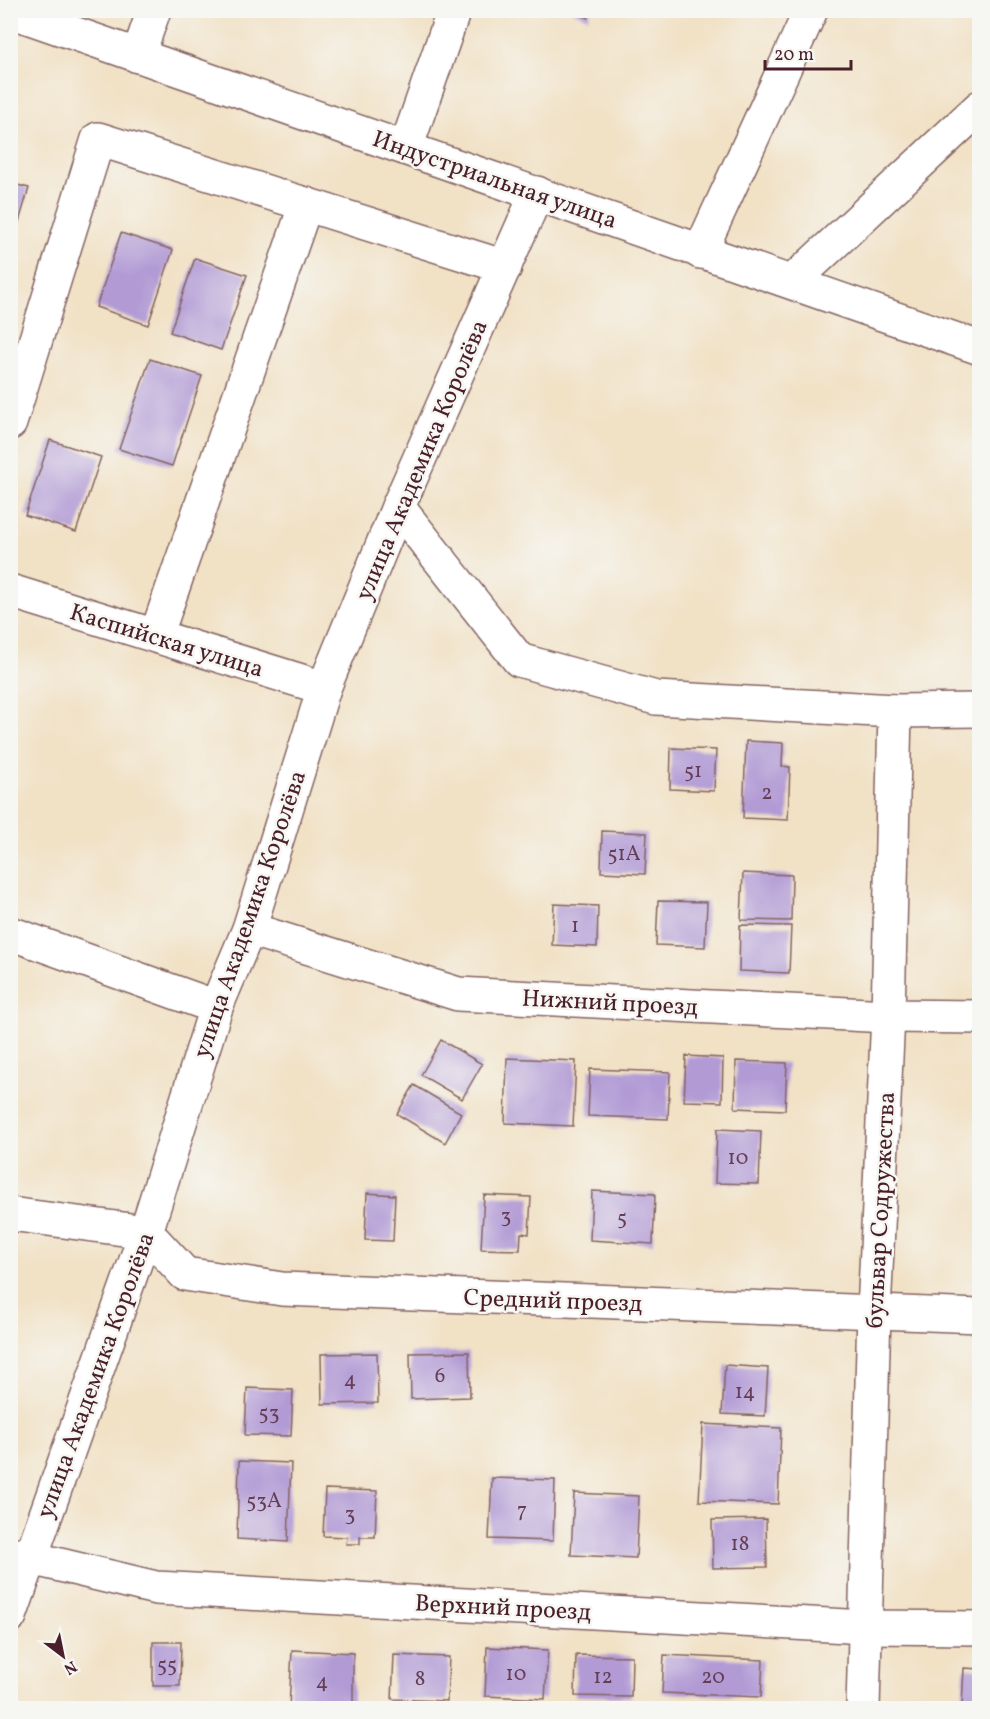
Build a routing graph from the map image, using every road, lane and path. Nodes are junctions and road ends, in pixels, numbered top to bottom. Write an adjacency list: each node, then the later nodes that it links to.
1 (154, 10): 5 (street)
2 (454, 10): 7 (street)
3 (811, 10): 10 (street)
4 (10, 11): 5 (street, Индустриальная улица)
5 (138, 56): 7 (street, Индустриальная улица)
6 (980, 107): 12 (street)
7 (406, 148): 8 (street, Индустриальная улица)
8 (537, 193): 10 (street, Индустриальная улица); 11 (street, улица Академика Королёва)
9 (306, 204): 11 (street); 14 (street); 17 (street)
10 (700, 252): 12 (street, Индустриальная улица)
11 (505, 267): 15 (street, улица Академика Королёва)
12 (792, 282): 13 (street, Индустриальная улица)
13 (980, 348)
14 (10, 423)
15 (398, 507): 18 (street, улица Академика Королёва); 20 (street)
16 (10, 591): 17 (street, Каспийская улица)
17 (156, 636): 18 (street, Каспийская улица)
18 (324, 688): 21 (street, улица Академика Королёва)
19 (980, 710): 20 (street)
20 (895, 711): 24 (street, бульвар Содружества)
21 (249, 929): 23 (street, улица Академика Королёва); 24 (street, Нижний проезд)
22 (10, 933): 23 (street)
23 (216, 1007): 27 (street, улица Академика Королёва)
24 (888, 1016): 25 (street, Нижний проезд); 28 (street, бульвар Содружества)
25 (980, 1017)
26 (10, 1214): 27 (street)
27 (146, 1232): 28 (street, Средний проезд); 30 (street, улица Академика Королёва)
28 (874, 1312): 29 (street, Средний проезд); 32 (street, бульвар Содружества)
29 (980, 1316)
30 (20, 1555): 31 (street, улица Академика Королёва); 32 (street, Верхний проезд)
31 (10, 1616)
32 (866, 1627): 33 (street, Верхний проезд); 34 (street, бульвар Содружества)
33 (980, 1628)
34 (863, 1708)

